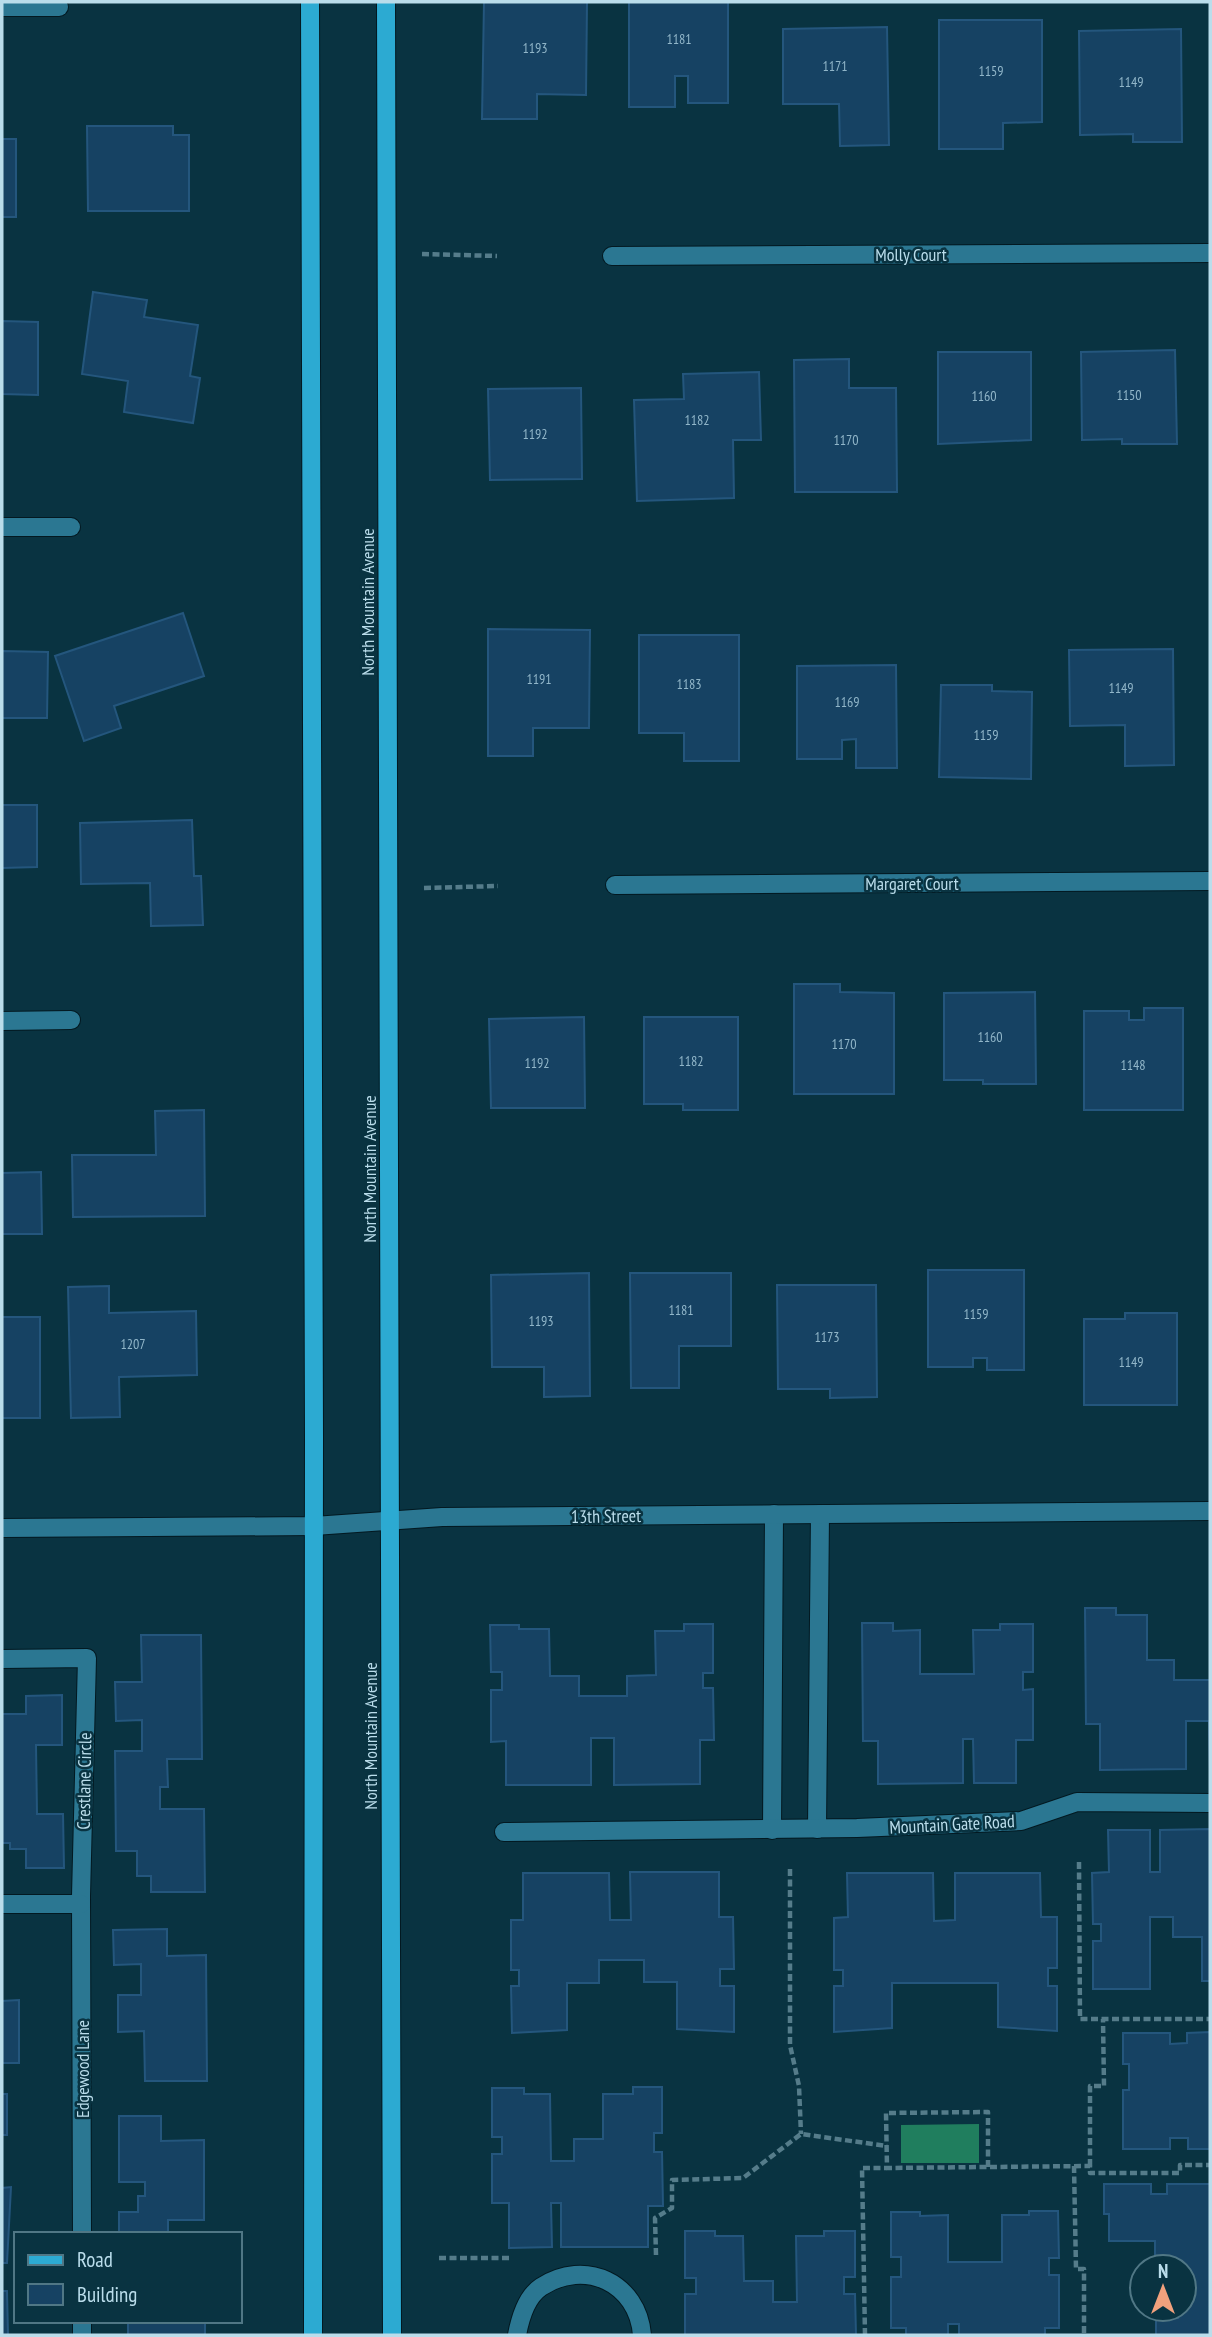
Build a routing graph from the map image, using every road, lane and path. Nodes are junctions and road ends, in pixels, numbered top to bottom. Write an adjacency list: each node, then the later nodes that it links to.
1 (310, 2): 21 (main road)
2 (386, 2): 20 (main road, North Mountain Avenue)
3 (2, 7): 4 (street)
4 (59, 7)
5 (1210, 253): 8 (street, Molly Court)
6 (422, 254): 7 (path)
7 (497, 256)
8 (612, 256)
9 (2, 527): 10 (street)
10 (71, 527)
11 (1210, 881): 12 (street, Margaret Court)
12 (615, 885)
13 (498, 886): 14 (path)
14 (424, 888)
15 (71, 1020): 16 (street)
16 (2, 1021)
17 (1210, 1511): 19 (street, 13th Street)
18 (774, 1514): 19 (street, 13th Street); 20 (street, 13th Street); 26 (street)
19 (820, 1514): 25 (street)
20 (391, 1522): 21 (street, 13th Street); 46 (main road, North Mountain Avenue)
21 (314, 1525): 22 (street, 13th Street); 45 (main road)
22 (2, 1528)
23 (2, 1659): 31 (street, Crestlane Circle)
24 (1210, 1803): 25 (street, Mountain Gate Road)
25 (817, 1829): 26 (street, Mountain Gate Road)
26 (772, 1830): 27 (street, Mountain Gate Road)
27 (504, 1832)
28 (1079, 1862): 32 (path)
29 (790, 1869): 34 (path)
30 (2, 1904): 31 (street)
31 (81, 1904): 41 (street, Edgewood Lane)
32 (1103, 2019): 33 (path); 38 (path)
33 (1210, 2019)
34 (801, 2134): 35 (path); 42 (path)
35 (887, 2146): 39 (path); 40 (path)
36 (1210, 2165): 38 (path)
37 (1074, 2166): 38 (path); 39 (path); 50 (path)
38 (1090, 2166)
39 (989, 2167): 40 (path)
40 (887, 2168): 49 (path)
41 (82, 2232)
42 (656, 2255)
43 (439, 2258): 44 (path)
44 (512, 2258)
45 (313, 2335)
46 (392, 2335)
47 (517, 2335): 48 (street)
48 (642, 2335)
49 (864, 2335)
50 (1084, 2335)

